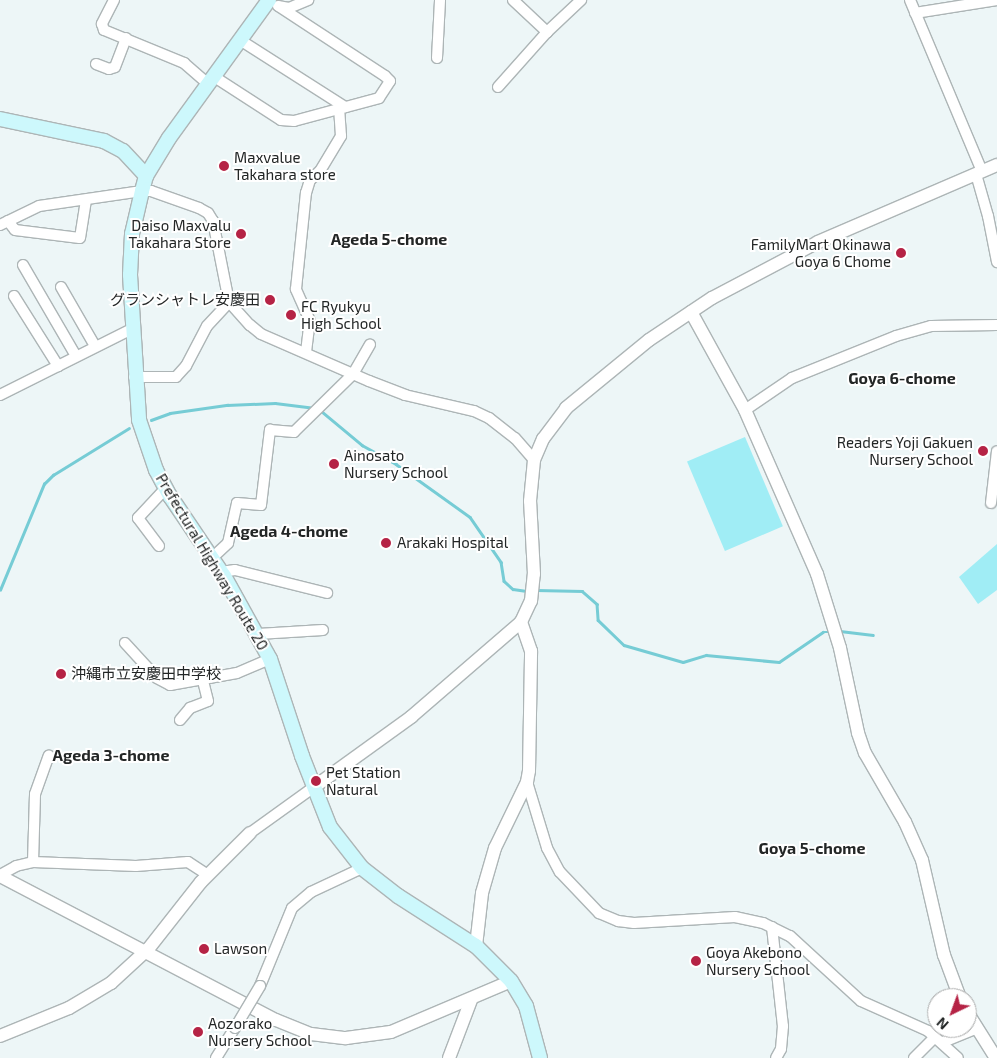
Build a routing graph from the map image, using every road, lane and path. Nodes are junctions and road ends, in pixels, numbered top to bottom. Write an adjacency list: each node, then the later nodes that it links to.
1 (114, 0): 11 (street)
2 (308, 0): 8 (street)
3 (440, 0): 13 (street)
4 (513, 0): 10 (street)
5 (581, 0): 10 (street)
6 (910, 0): 9 (street)
7 (997, 0): 9 (street)
8 (272, 3): 12 (main road, Prefectural Highway Route 20); 17 (street)
9 (915, 13): 20 (street)
10 (547, 32): 16 (street)
11 (126, 38): 14 (street); 15 (street)
12 (240, 40): 15 (main road, Prefectural Highway Route 20); 17 (street)
13 (437, 58)
14 (96, 64)
15 (210, 80): 17 (street); 21 (main road, Prefectural Highway Route 20)
16 (498, 87)
17 (342, 108): 35 (street)
18 (0, 119): 21 (main road)
19 (997, 165): 20 (street)
20 (979, 173): 25 (street); 30 (street)
21 (146, 176): 22 (main road, Prefectural Highway Route 20)
22 (142, 191): 23 (street); 29 (street); 32 (main road, Prefectural Highway Route 20)
23 (86, 199): 24 (street); 24 (street)
24 (4, 223)
25 (997, 262)
26 (23, 265): 36 (street)
27 (60, 287): 34 (street)
28 (14, 296): 37 (street)
29 (229, 302): 35 (street); 39 (street)
30 (690, 312): 41 (street); 43 (street)
31 (997, 325): 41 (street)
32 (132, 329): 34 (street); 39 (main road, Prefectural Highway Route 20)
33 (370, 344): 38 (street)
34 (96, 346): 36 (street)
35 (306, 352): 38 (street)
36 (76, 356): 37 (street)
37 (58, 366): 40 (street)
38 (353, 374): 43 (street); 47 (street)
39 (134, 377): 44 (main road, Prefectural Highway Route 20)
40 (0, 395)
41 (745, 410): 69 (street)
42 (997, 451): 45 (street)
43 (534, 460): 50 (street)
44 (166, 488): 46 (street); 47 (main road, Prefectural Highway Route 20)
45 (991, 503)
46 (159, 546)
47 (212, 558): 48 (main road, Prefectural Highway Route 20)
48 (222, 572): 49 (street); 52 (main road, Prefectural Highway Route 20)
49 (327, 593)
50 (521, 622): 58 (street); 59 (street)
51 (323, 630): 52 (street)
52 (258, 634): 54 (main road, Prefectural Highway Route 20)
53 (125, 643): 55 (street)
54 (270, 659): 55 (street); 59 (main road, Prefectural Highway Route 20)
55 (203, 681): 56 (street)
56 (180, 720)
57 (49, 755): 61 (street)
58 (527, 782): 65 (street); 66 (street)
59 (314, 788): 60 (street); 62 (main road, Prefectural Highway Route 20)
60 (250, 834): 63 (street)
61 (33, 862): 63 (street); 64 (street)
62 (362, 868): 66 (main road, Prefectural Highway Route 20); 75 (street, bridge)
63 (208, 875): 67 (street)
64 (0, 876): 67 (street)
65 (772, 927): 74 (street); 78 (street)
66 (476, 946): 68 (main road, Prefectural Highway Route 20)
67 (144, 952): 70 (street); 72 (street)
68 (511, 981): 70 (street); 77 (main road, Prefectural Highway Route 20)
69 (956, 988)
70 (471, 1000): 76 (street)
71 (977, 1028): 81 (street)
72 (0, 1036)
73 (942, 1038): 74 (street)
74 (939, 1039): 79 (street); 80 (street)
75 (216, 1058)
76 (449, 1058)
77 (540, 1058)
78 (776, 1058)
79 (914, 1058)
80 (958, 1058)
81 (996, 1058)

